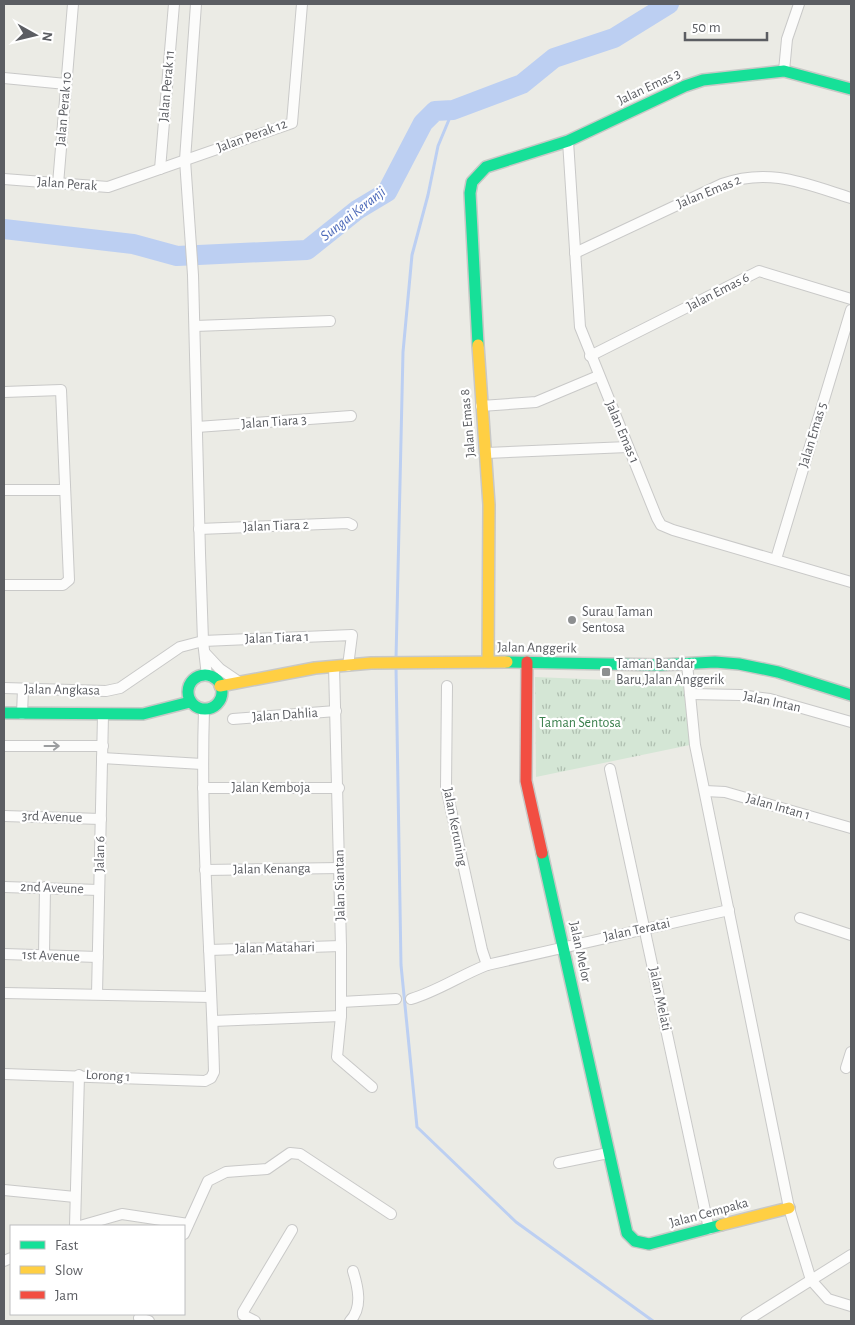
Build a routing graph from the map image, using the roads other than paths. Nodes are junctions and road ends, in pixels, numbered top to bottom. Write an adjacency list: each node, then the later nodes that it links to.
1 (73, 4): 8 (street, Jalan Perak 10)
2 (174, 4): 12 (street, Jalan Perak 11)
3 (196, 4): 11 (street, Jalan Perak 11)
4 (302, 4): 11 (street, Jalan Perak 12)
5 (799, 4): 6 (street)
6 (784, 71): 9 (street, Jalan Emas 3); 10 (street, Jalan Emas 3)
7 (4, 78): 8 (street)
8 (66, 84): 15 (street, Jalan Perak 10)
9 (851, 89)
10 (568, 141): 14 (street, Jalan Emas 3); 17 (street, Jalan Emas 1)
11 (185, 160): 12 (street, Jalan Perak); 21 (street, Jalan Perak 11)
12 (160, 169): 15 (street, Jalan Perak)
13 (4, 179): 15 (street, Jalan Perak)
14 (472, 182): 25 (street, Jalan Emas 8)
15 (58, 184)
16 (851, 198): 17 (street, Jalan Emas 2)
17 (575, 253): 22 (street, Jalan Emas 1)
18 (851, 299): 22 (street, Jalan Emas 6)
19 (851, 310): 34 (street, Jalan Emas 5)
20 (330, 322): 21 (street)
21 (195, 326): 27 (street, Jalan Perak 11)
22 (590, 356): 23 (street, Jalan Emas 1)
23 (598, 376): 25 (street); 28 (street, Jalan Emas 1)
24 (4, 392): 31 (street)
25 (481, 406): 29 (street, Jalan Emas 8)
26 (352, 416): 27 (street, Jalan Tiara 3)
27 (197, 427): 33 (street, Jalan Perak 11)
28 (628, 447): 29 (street); 34 (street, Jalan Emas 1)
29 (486, 453): 39 (street, Jalan Emas 8)
30 (4, 490): 31 (street)
31 (65, 490): 36 (street)
32 (352, 525): 33 (street, Jalan Tiara 2)
33 (199, 529): 37 (street, Jalan Perak 11)
34 (776, 559): 35 (street, Jalan Emas 1)
35 (851, 582)
36 (4, 585)
37 (203, 641): 38 (street, Jalan Perak 11); 43 (street, Jalan Tiara 1); 49 (street, Jalan Tiara 1)
38 (205, 653): 44 (street, Jalan Perak 11); 45 (street)
39 (488, 662): 40 (street, Jalan Anggerik); 43 (street, Jalan Anggerik)
40 (527, 662): 41 (street, Jalan Anggerik); 82 (street, Jalan Melor)
41 (687, 664): 51 (street); 52 (street, Jalan Anggerik)
42 (334, 666): 43 (street, Jalan Anggerik); 45 (street, Jalan Anggerik); 55 (street, Jalan Siantan)
43 (348, 666)
44 (207, 676): 46 (street); 53 (street)
45 (239, 682): 46 (street, Jalan Anggerik)
46 (220, 686): 54 (street)
47 (447, 686): 87 (street, Jalan Keruning)
48 (4, 688): 50 (street, Jalan Angkasa)
49 (120, 688): 50 (street, Jalan Angkasa)
50 (23, 689): 57 (street)
51 (690, 694): 60 (street, Jalan Intan); 68 (street)
52 (851, 695)
53 (190, 702): 54 (street); 58 (street)
54 (204, 710): 64 (street)
55 (336, 712): 59 (street, Jalan Dahlia); 67 (street, Jalan Siantan)
56 (4, 713): 57 (street)
57 (22, 714): 58 (street)
58 (103, 715): 62 (street, Jalan 6)
59 (233, 719)
60 (851, 722)
61 (4, 746): 62 (street, one-way to 62)
62 (103, 746): 63 (street, Jalan 6)
63 (102, 758): 64 (street); 70 (street, Jalan 6)
64 (202, 764): 66 (street)
65 (610, 769): 79 (street, Jalan Melati)
66 (203, 788): 67 (street, Jalan Kemboja); 73 (street)
67 (339, 788): 72 (street, Jalan Siantan)
68 (704, 790): 71 (street, Jalan Intan 1); 77 (street)
69 (4, 816): 70 (street, 3rd Avenue)
70 (101, 818): 76 (street, Jalan 6)
71 (851, 828)
72 (340, 868): 73 (street, Jalan Kenanga); 81 (street, Jalan Siantan)
73 (205, 870): 83 (street)
74 (4, 887): 75 (street, 2nd Aveune)
75 (45, 888): 76 (street, 2nd Aveune); 85 (street)
76 (100, 890): 86 (street, Jalan 6)
77 (728, 910): 79 (street, Jalan Teratai); 105 (street)
78 (800, 918): 80 (street)
79 (644, 929): 82 (street, Jalan Teratai); 110 (street, Jalan Melati)
80 (851, 935)
81 (341, 946): 83 (street, Jalan Matahari); 93 (street, Jalan Siantan)
82 (564, 946): 87 (street, Jalan Teratai); 101 (street, Jalan Melor)
83 (209, 950): 90 (street)
84 (4, 954): 85 (street, 1st Avenue)
85 (44, 955): 86 (street, 1st Avenue)
86 (98, 957): 89 (street, Jalan 6)
87 (487, 965): 92 (street, Jalan Teratai)
88 (4, 993): 89 (street)
89 (97, 994): 90 (street)
90 (211, 997): 95 (street)
91 (396, 999): 93 (street)
92 (411, 999)
93 (341, 1002): 94 (street, Jalan Siantan)
94 (341, 1016): 95 (street); 100 (street, Jalan Siantan)
95 (213, 1022): 99 (street, Lorong 1)
96 (851, 1052): 97 (street)
97 (846, 1068)
98 (4, 1074): 99 (street, Lorong 1)
99 (79, 1075): 104 (street)
100 (372, 1086)
101 (608, 1153): 102 (street); 113 (street, Jalan Melor)
102 (559, 1162)
103 (4, 1190): 104 (street)
104 (75, 1197): 108 (street)
105 (789, 1208): 110 (street, Jalan Cempaka); 116 (street)
106 (391, 1214): 107 (street)
107 (188, 1224): 109 (street); 112 (street)
108 (75, 1225)
109 (84, 1225)
110 (709, 1229): 113 (street, Jalan Cempaka)
111 (292, 1230): 118 (street)
112 (185, 1232)
113 (635, 1241)
114 (851, 1255): 116 (street)
115 (353, 1271): 119 (street)
116 (811, 1280): 117 (street); 120 (street)
117 (851, 1306)
118 (255, 1321)
119 (350, 1321)
120 (746, 1321)

